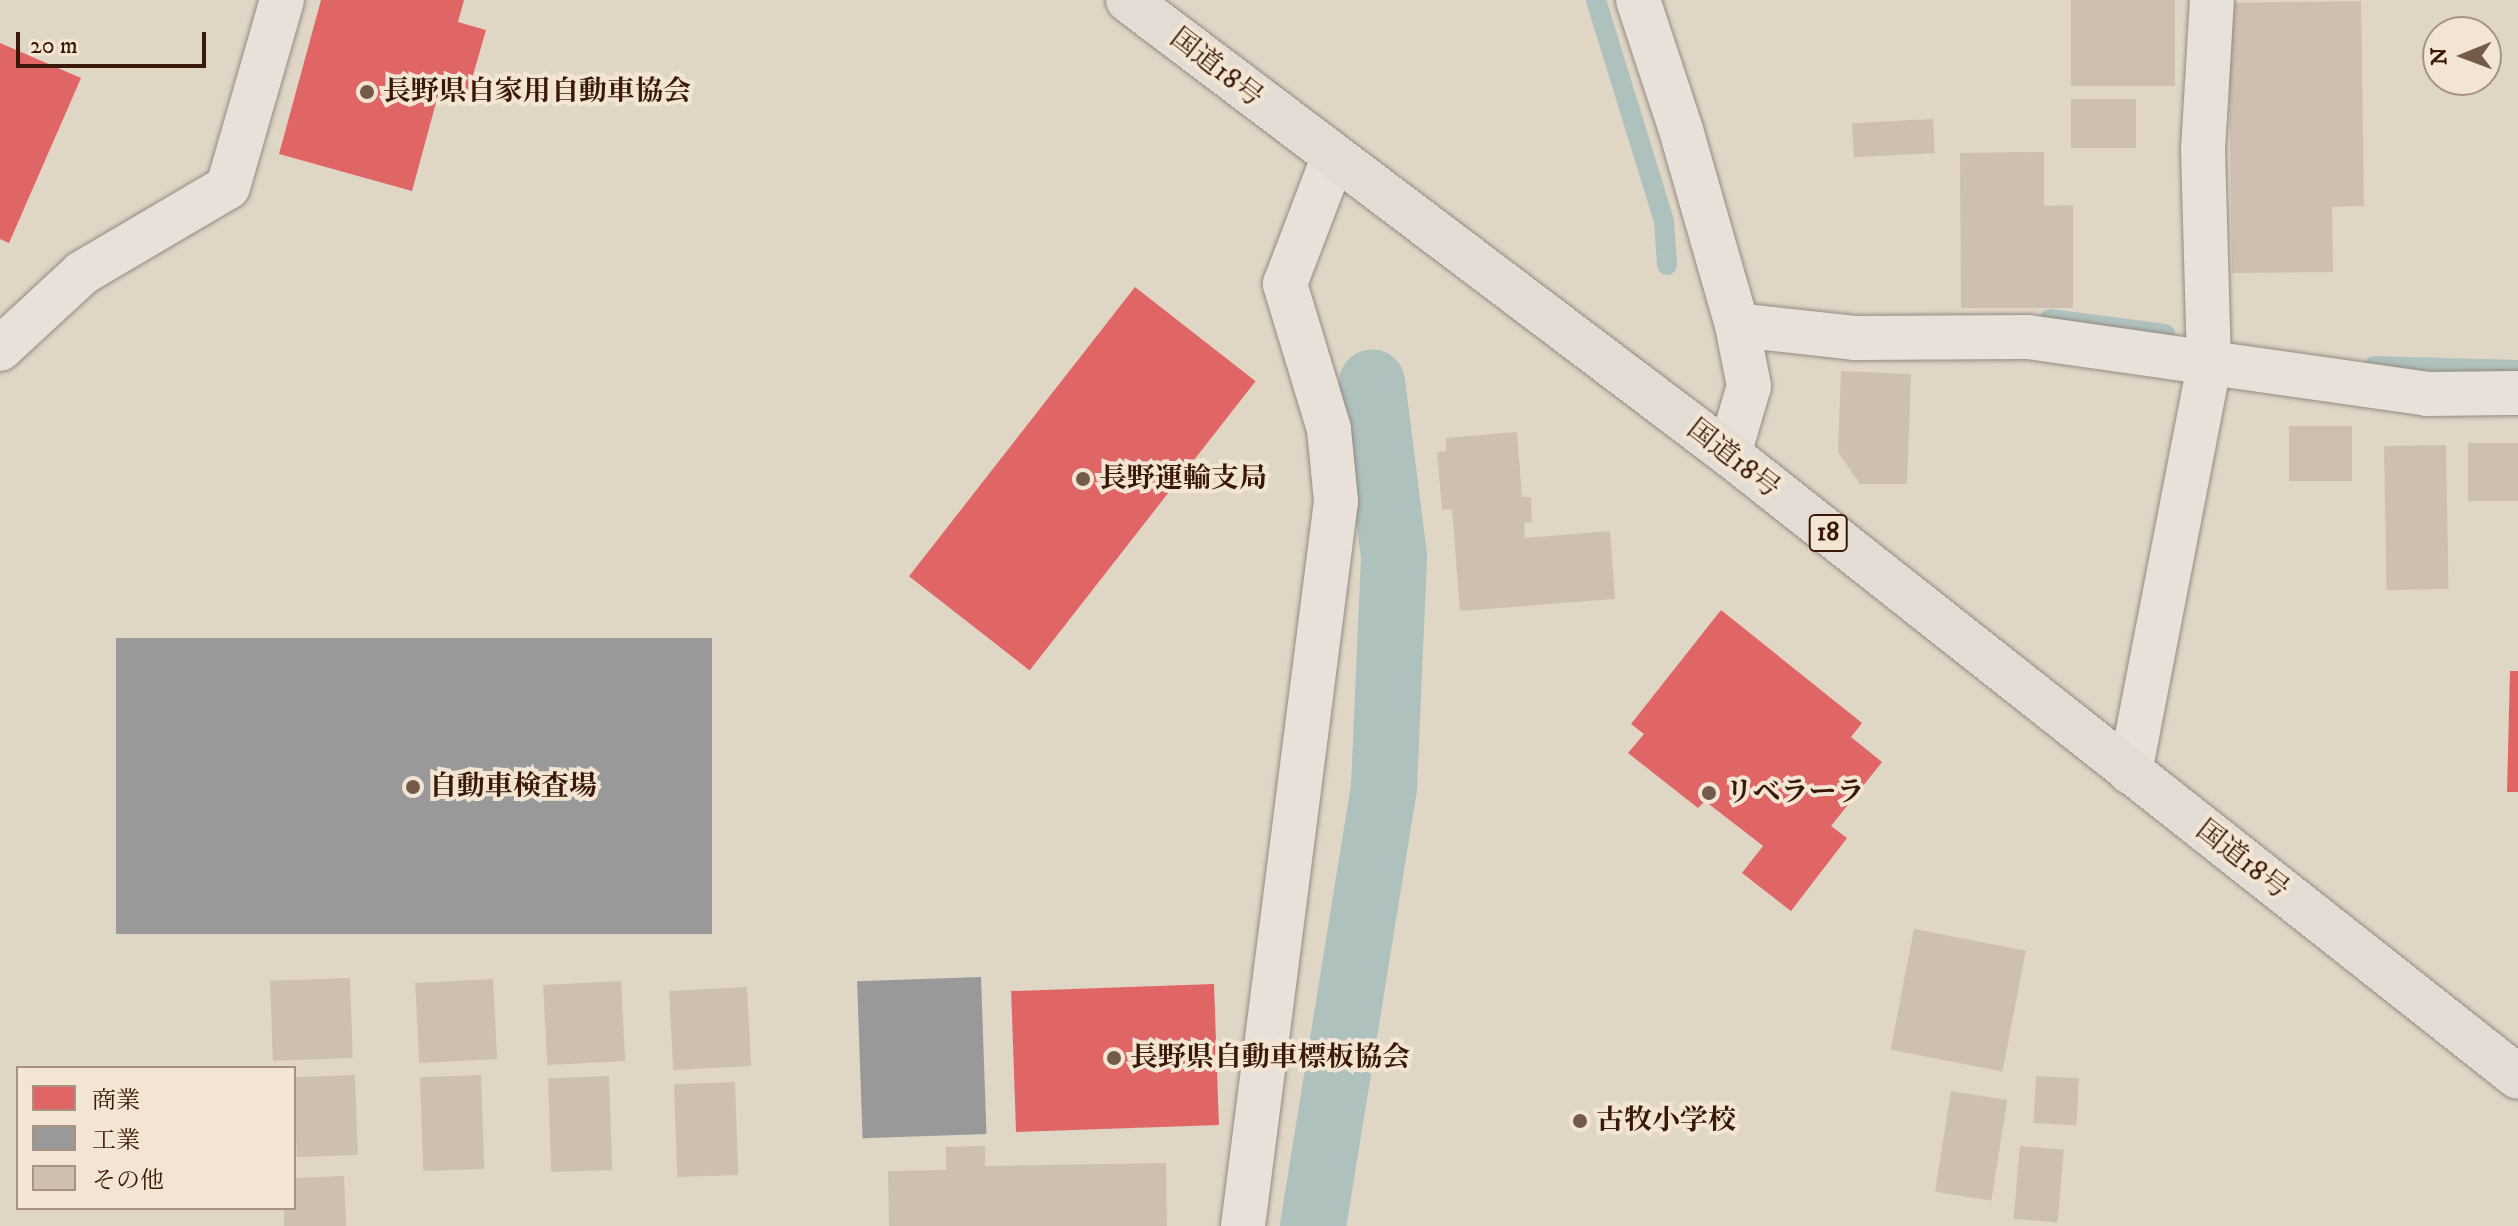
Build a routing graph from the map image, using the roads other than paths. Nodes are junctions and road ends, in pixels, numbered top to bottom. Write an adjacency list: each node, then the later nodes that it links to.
1 (282, 0): 7 (street)
2 (1128, 0): 5 (highway, 国道18号 / 18)
3 (1638, 0): 6 (street)
4 (2212, 0): 8 (street)
5 (1333, 158): 10 (highway, 国道18号 / 18); 13 (street)
6 (1737, 325): 8 (street); 10 (street)
7 (0, 349)
8 (2209, 364): 9 (street); 11 (street)
9 (2518, 393)
10 (1729, 454): 11 (highway, 国道18号 / 18)
11 (2130, 772): 12 (highway, 国道18号 / 18)
12 (2518, 1077)
13 (1243, 1226)

